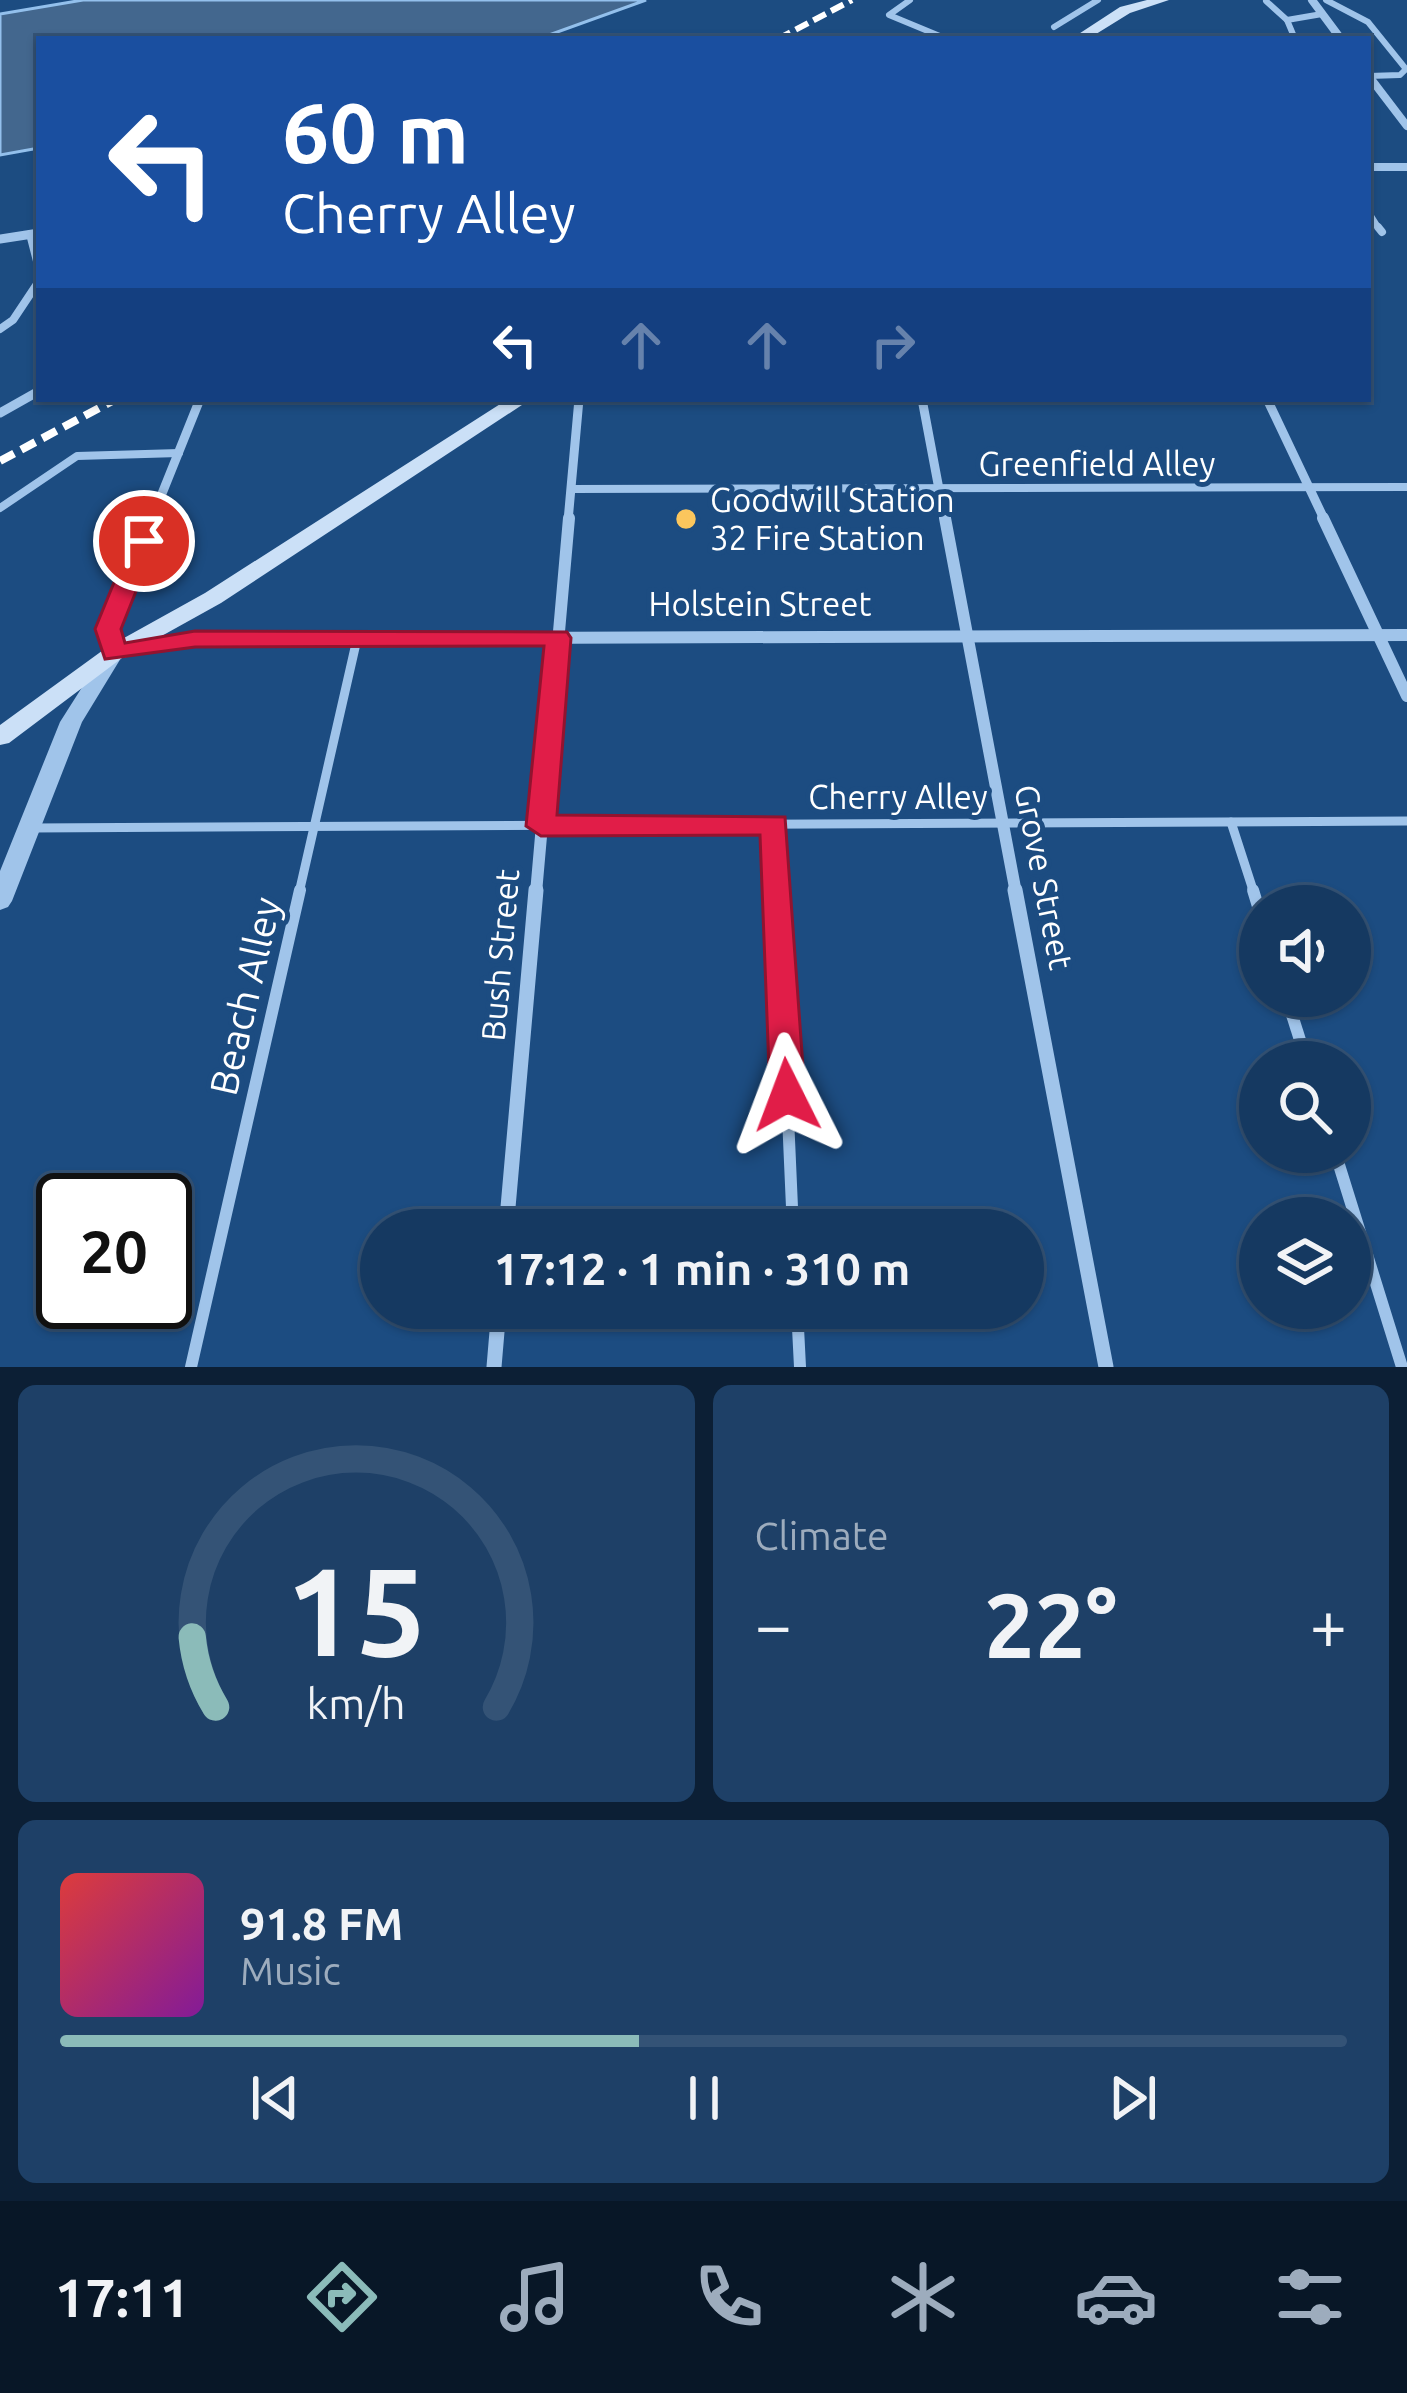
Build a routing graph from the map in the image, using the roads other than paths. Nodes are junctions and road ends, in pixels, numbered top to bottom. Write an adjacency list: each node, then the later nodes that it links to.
1 (910, 0): 10 (lane)
2 (1098, 0): 9 (lane)
3 (1162, 0): 11 (main road)
4 (1312, 0): 7 (street)
5 (1326, 0): 14 (lane)
6 (1266, 1): 8 (lane)
7 (1322, 14): 8 (lane); 13 (street)
8 (1287, 20): 12 (lane)
9 (1054, 27)
10 (940, 36)
11 (1089, 36)
12 (1294, 36)
13 (1339, 36)
14 (1371, 75)
15 (1371, 79): 16 (street)
16 (1407, 126)
17 (1371, 167): 18 (street)
18 (1407, 167)
19 (1371, 216): 20 (lane)
20 (1382, 232)
21 (35, 233): 22 (street)
22 (0, 239)
23 (36, 286): 24 (lane)
24 (0, 329)
25 (36, 393): 31 (street)
26 (199, 402): 32 (street)
27 (516, 402): 43 (main road)
28 (579, 402): 36 (street, Bush Street)
29 (923, 402): 35 (street, Grove Street)
30 (1268, 402): 33 (street)
31 (0, 412)
32 (179, 453): 37 (lane); 43 (street)
33 (1309, 487): 34 (lane, Greenfield Alley); 35 (lane, Greenfield Alley); 38 (street)
34 (1407, 487)
35 (939, 488): 36 (lane, Greenfield Alley); 40 (street, Grove Street)
36 (571, 489): 41 (street, Bush Street)
37 (0, 508)
38 (1378, 635): 39 (street, Holstein Street); 40 (street, Holstein Street); 44 (street)
39 (1407, 635)
40 (968, 637): 41 (street, Holstein Street); 48 (street, Grove Street)
41 (558, 638): 42 (street, Holstein Street); 51 (street, Bush Street)
42 (357, 639): 43 (street, Holstein Street); 50 (lane, Beach Alley)
43 (114, 653): 45 (main road); 52 (street)
44 (1407, 696)
45 (0, 737)
46 (1407, 821): 47 (lane, Cherry Alley)
47 (1231, 822): 48 (lane, Cherry Alley); 53 (lane)
48 (1004, 823): 49 (lane, Cherry Alley); 63 (street, Grove Street)
49 (775, 824): 51 (lane, Cherry Alley); 57 (lane)
50 (314, 826): 51 (lane, Cherry Alley); 52 (lane, Cherry Alley); 60 (lane, Beach Alley)
51 (541, 826): 56 (street, Bush Street)
52 (29, 828): 54 (street)
53 (1251, 885)
54 (0, 901)
55 (1342, 1173): 64 (lane)
56 (508, 1209)
57 (792, 1209)
58 (497, 1329): 61 (street)
59 (798, 1329): 62 (lane)
60 (191, 1367)
61 (494, 1367)
62 (800, 1367)
63 (1106, 1367)
64 (1402, 1367)

